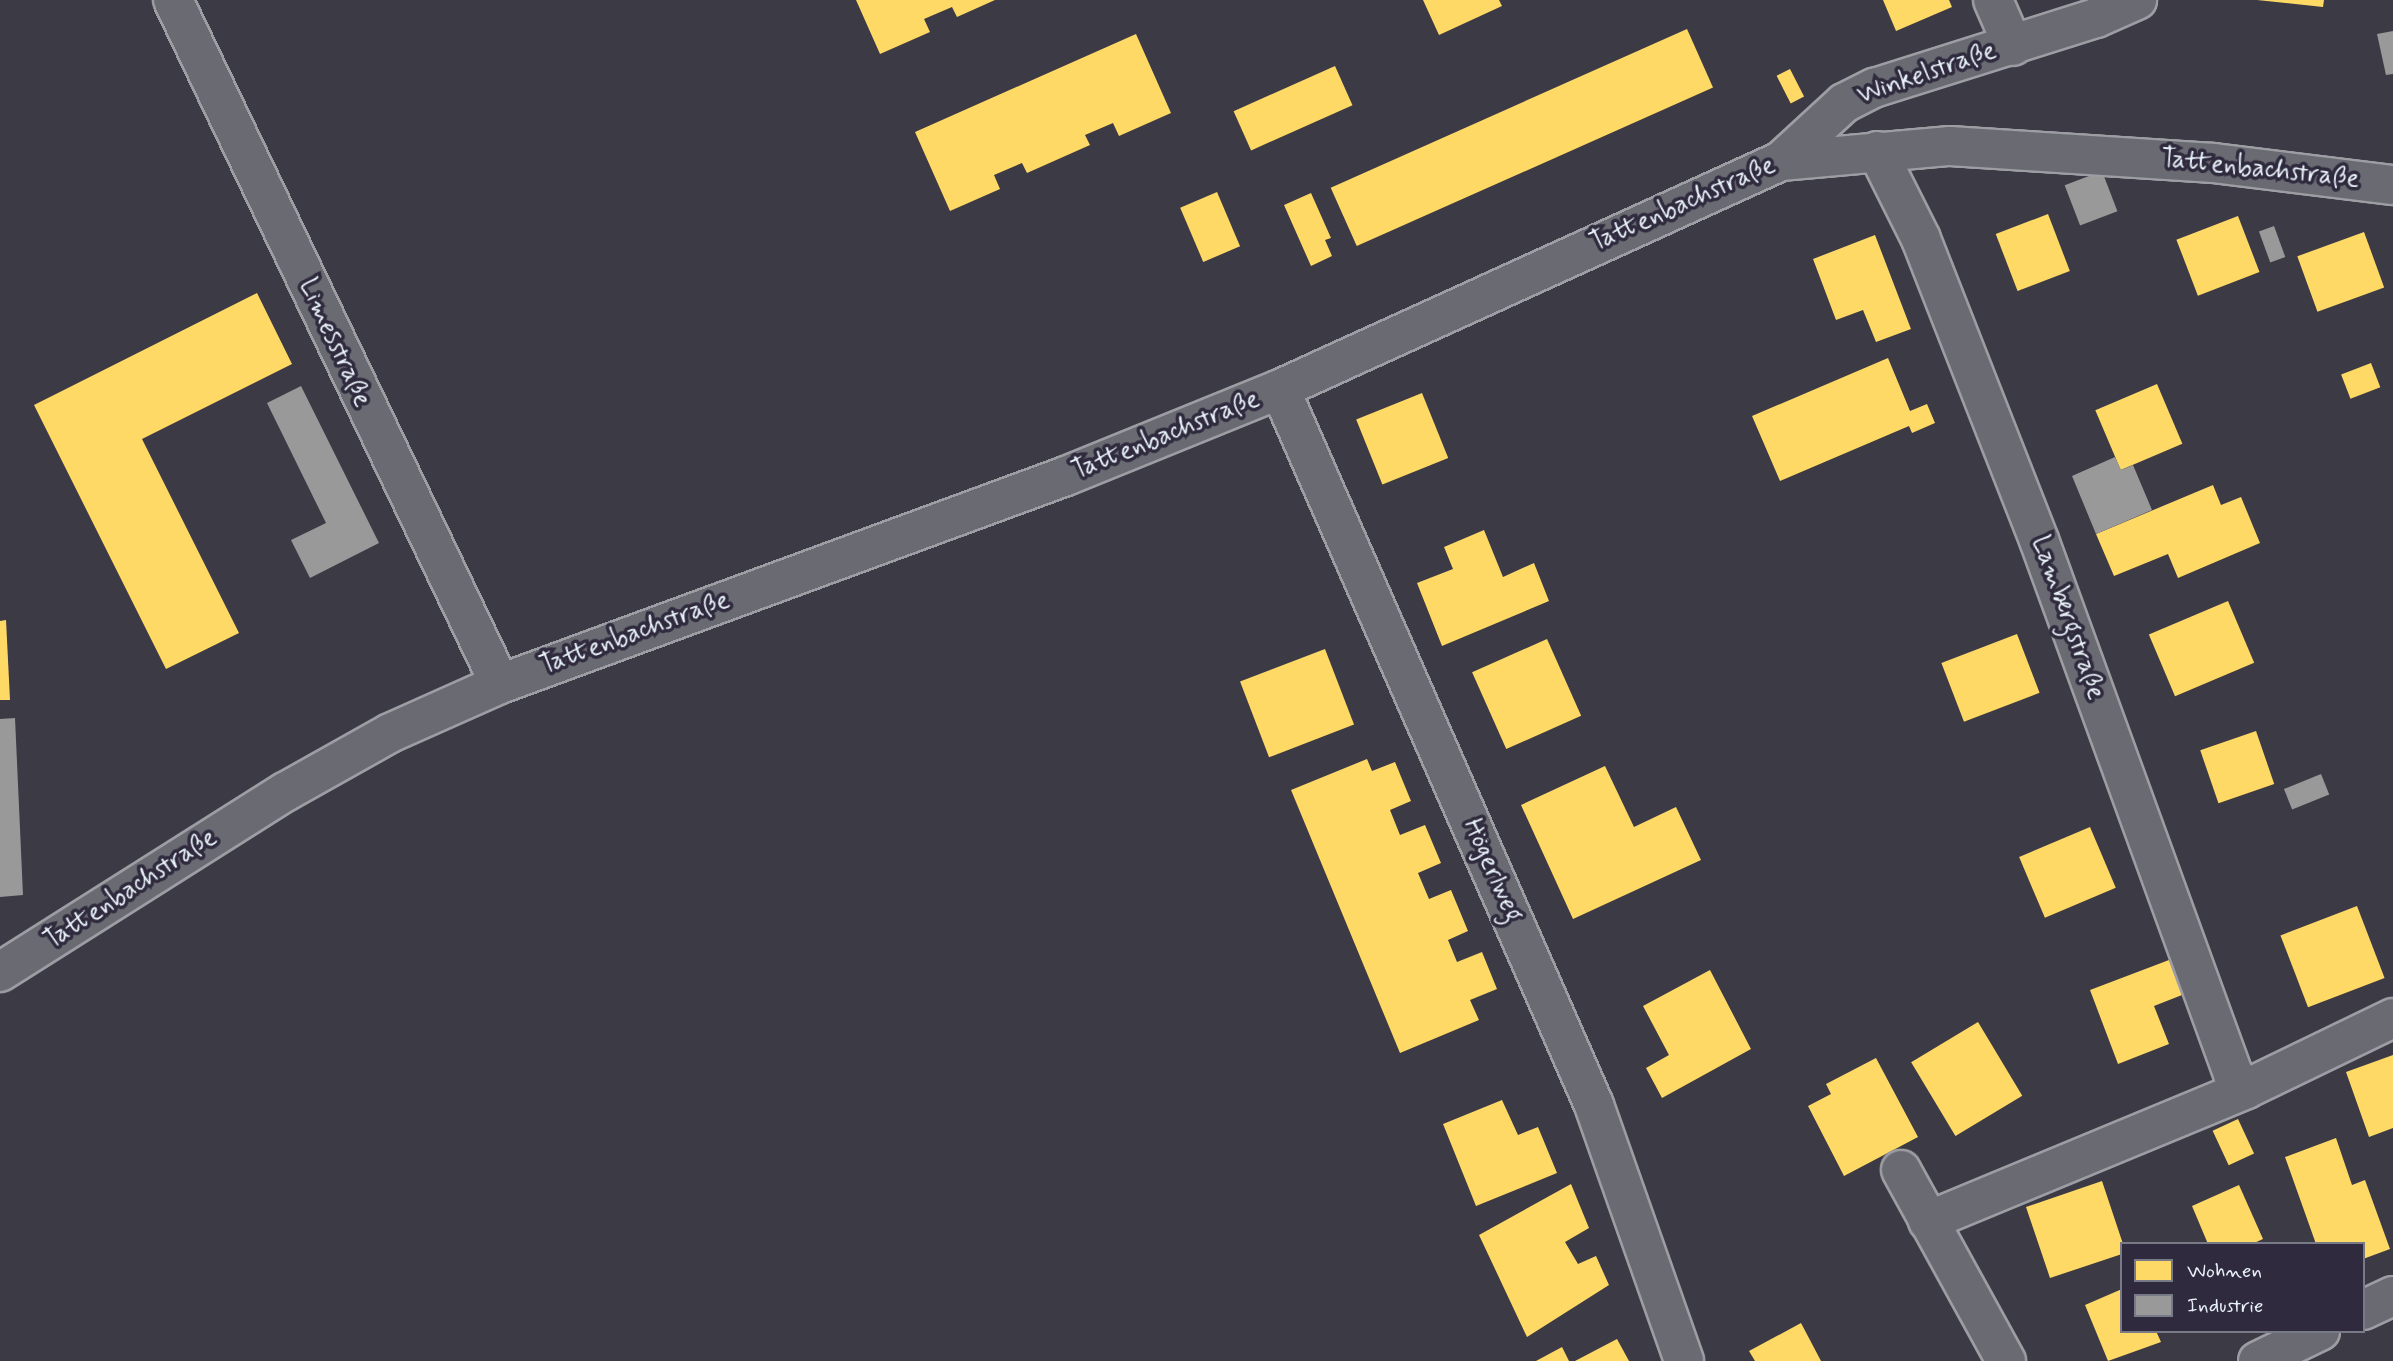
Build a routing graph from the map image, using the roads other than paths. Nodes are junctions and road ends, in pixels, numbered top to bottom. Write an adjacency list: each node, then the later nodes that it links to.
1 (173, 0): 9 (street, Limesstraße)
2 (1993, 0): 4 (street, Winkelstraße)
3 (2137, 0): 4 (street, Winkelstraße)
4 (2013, 46): 6 (street, Winkelstraße)
5 (1877, 151): 6 (street, Tattenbachstraße); 7 (street, Tattenbachstraße); 12 (street, Lambergstraße)
6 (1781, 162): 8 (street, Tattenbachstraße)
7 (2393, 185)
8 (1280, 389): 9 (street, Tattenbachstraße); 18 (street, Högerlweg)
9 (499, 684): 10 (street, Tattenbachstraße)
10 (0, 972)
11 (2393, 1018): 12 (street)
12 (2246, 1089): 14 (street)
13 (1901, 1170): 14 (street)
14 (1928, 1221): 19 (street)
15 (2393, 1296): 16 (street)
16 (2365, 1310)
17 (2316, 1333): 20 (street)
18 (1684, 1361)
19 (2006, 1361)
20 (2258, 1361)

